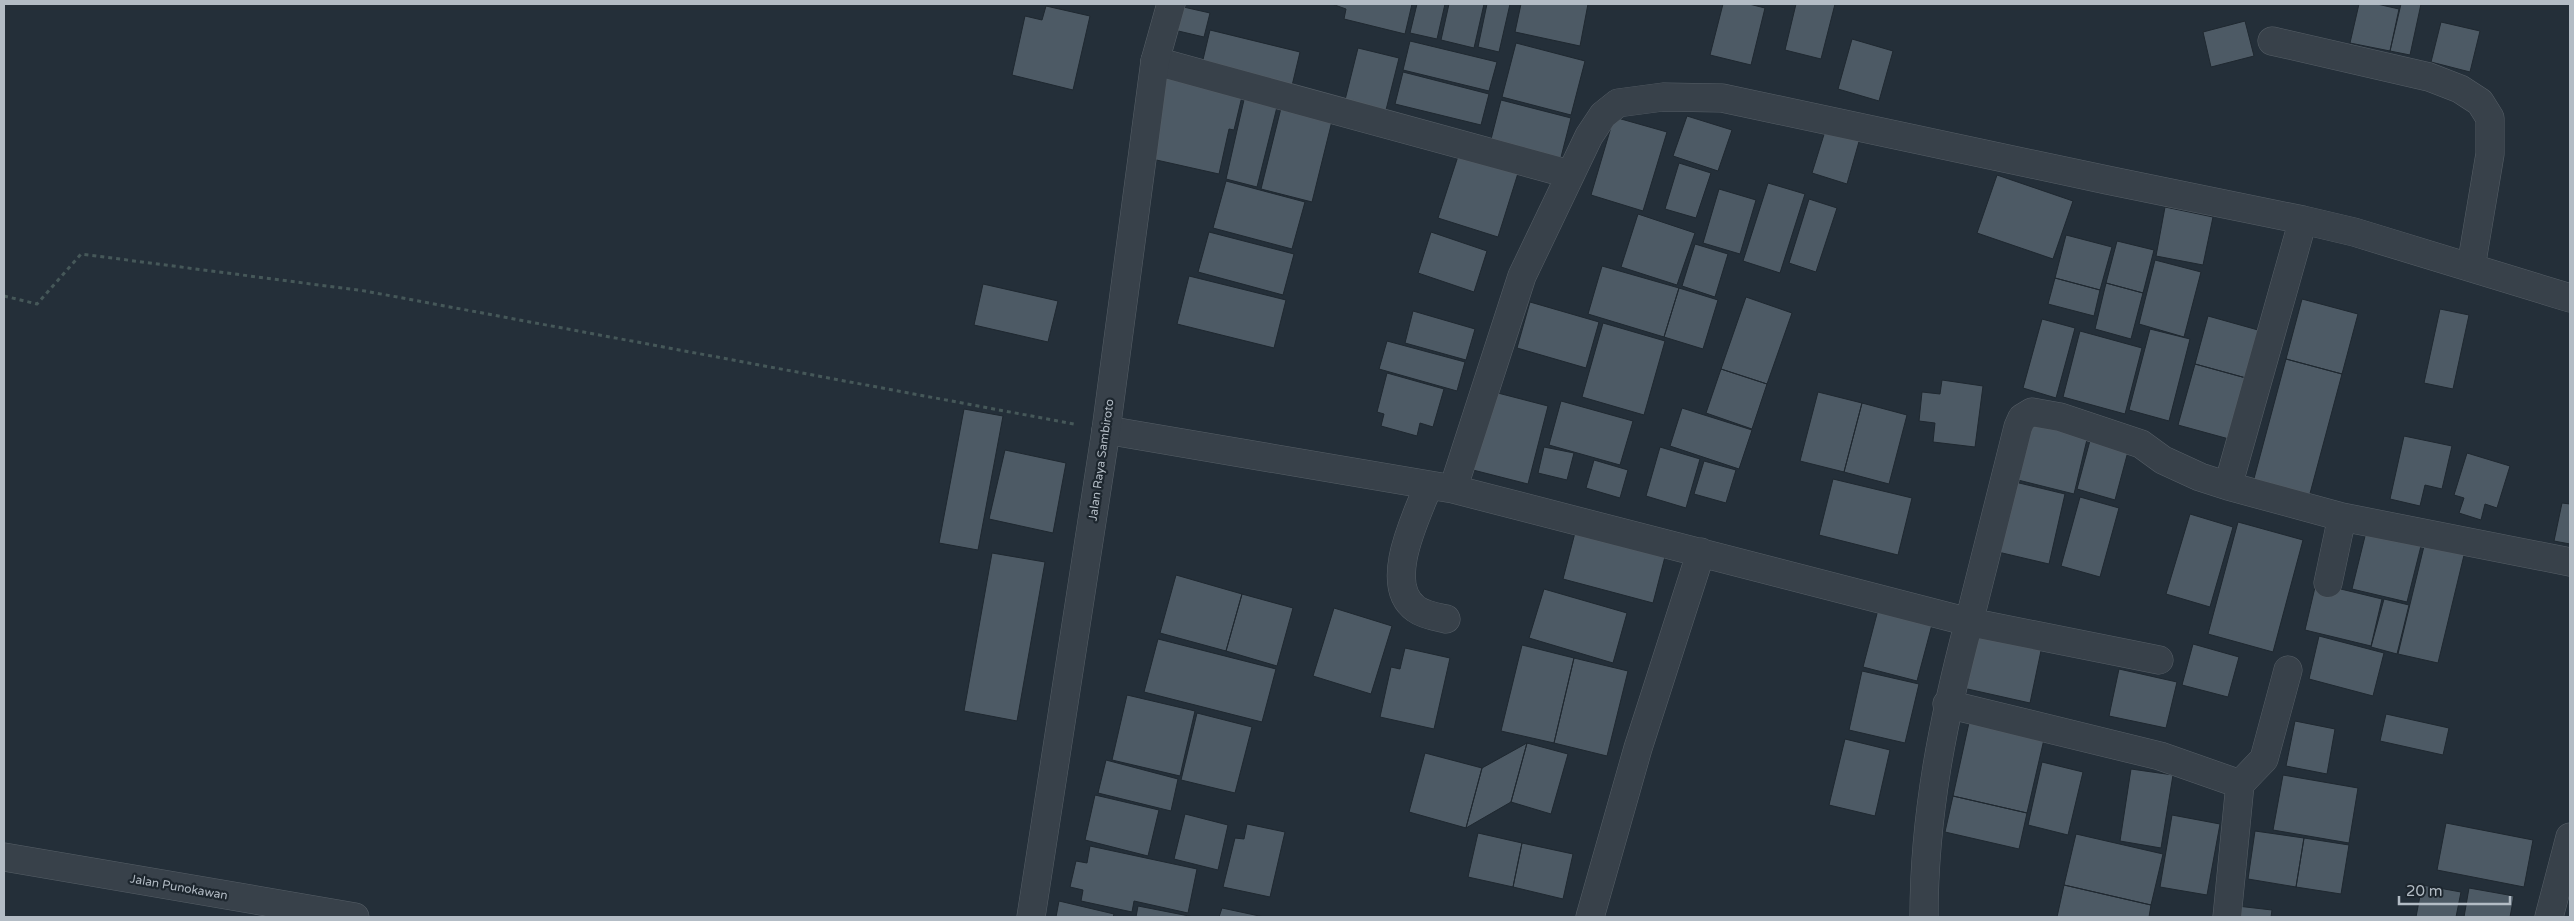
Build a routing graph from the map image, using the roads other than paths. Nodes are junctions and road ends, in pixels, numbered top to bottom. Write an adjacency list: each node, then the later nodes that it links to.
1 (1171, 4): 3 (street, Jalan Raya Sambiroto)
2 (2272, 41): 6 (street)
3 (1155, 61): 4 (street); 8 (street, Jalan Raya Sambiroto)
4 (1569, 174): 5 (street); 10 (street)
5 (2303, 220): 6 (street); 9 (street)
6 (2471, 267): 7 (street)
7 (2570, 298)
8 (1106, 430): 10 (street); 24 (street, Jalan Raya Sambiroto)
9 (2228, 486): 11 (street); 16 (street)
10 (1440, 488): 12 (street); 15 (street)
11 (2342, 517): 13 (street); 14 (street)
12 (1701, 552): 16 (street); 25 (street)
13 (2570, 562)
14 (2328, 583)
15 (1446, 619)
16 (1969, 622): 17 (street); 19 (street)
17 (2159, 660)
18 (2288, 670): 20 (street)
19 (1947, 704): 20 (street); 26 (street)
20 (2240, 784): 27 (street)
21 (2570, 837): 28 (street)
22 (4, 857): 23 (street, Jalan Punokawan)
23 (354, 917)
24 (1031, 917)
25 (1590, 917)
26 (1924, 917)
27 (2227, 917)
28 (2549, 917)

